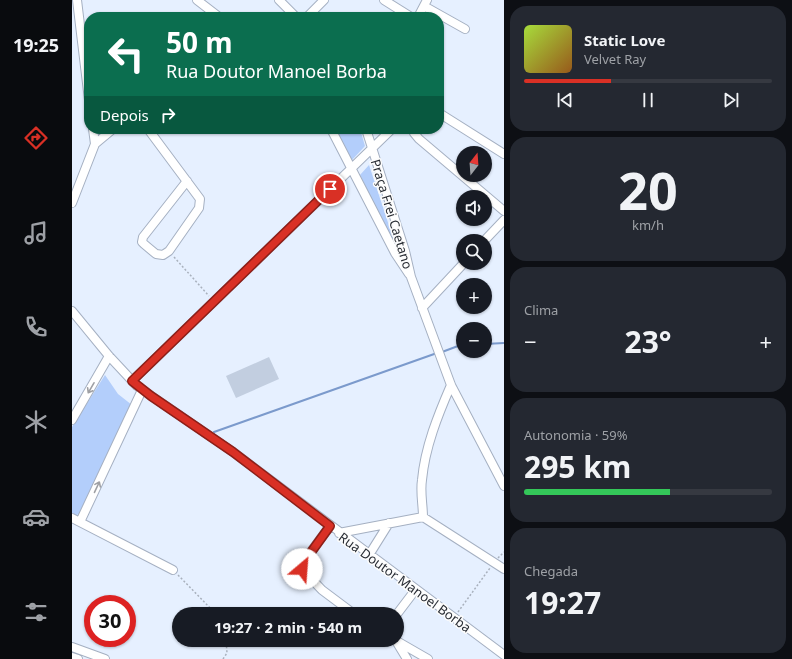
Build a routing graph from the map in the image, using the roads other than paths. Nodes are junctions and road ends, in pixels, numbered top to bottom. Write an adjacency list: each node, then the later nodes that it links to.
1 (77, 0): 15 (street)
2 (197, 0): 7 (street)
3 (279, 0): 8 (street)
4 (324, 0): 9 (street)
5 (384, 0): 10 (street)
6 (425, 3): 11 (street); 12 (street)
7 (213, 12)
8 (291, 12)
9 (312, 12)
10 (403, 12)
11 (420, 12)
12 (439, 12)
13 (444, 15): 14 (street)
14 (465, 29)
15 (84, 57)
16 (444, 116): 26 (street)
17 (94, 134): 24 (street)
18 (107, 134): 24 (street)
19 (152, 134): 28 (street)
20 (334, 134): 27 (street, Praça Frei Caetano)
21 (368, 134): 25 (street, Praça Frei Caetano)
22 (387, 134): 25 (street)
23 (415, 134): 30 (street)
24 (95, 144): 29 (street)
25 (373, 149): 27 (street); 34 (street, Praça Frei Caetano)
26 (504, 154)
27 (352, 168): 34 (street, Praça Frei Caetano); 38 (street)
28 (187, 181): 28 (street)
29 (72, 202)
30 (504, 211)
31 (504, 220): 32 (street)
32 (491, 234)
33 (457, 270): 35 (street)
34 (411, 277): 35 (street)
35 (422, 308): 39 (street)
36 (72, 311): 37 (street, Rua Doutor Manoel Borba)
37 (109, 356): 38 (street, Rua Doutor Manoel Borba); 41 (street, one-way to 41)
38 (132, 381): 40 (street, Rua Doutor Manoel Borba)
39 (450, 381): 42 (street); 43 (street)
40 (142, 390): 45 (street, one-way to 40); 47 (street, Rua Doutor Manoel Borba)
41 (72, 420)
42 (504, 486)
43 (423, 517): 46 (street); 50 (street)
44 (72, 518): 45 (street)
45 (80, 522): 51 (street)
46 (389, 523): 48 (street); 49 (street)
47 (330, 526): 48 (street, Rua Doutor Manoel Borba); 53 (street)
48 (339, 533): 49 (street, Rua Doutor Manoel Borba)
49 (369, 555): 52 (street, Rua Doutor Manoel Borba)
50 (504, 569)
51 (173, 570)
52 (416, 589): 54 (street); 58 (street, Rua Doutor Manoel Borba)
53 (345, 607)
54 (402, 607)
55 (404, 645): 63 (street)
56 (72, 647): 61 (street)
57 (399, 647): 62 (street)
58 (504, 655)
59 (72, 656): 60 (street)
60 (78, 659)
61 (105, 659)
62 (407, 659)
63 (428, 659)

